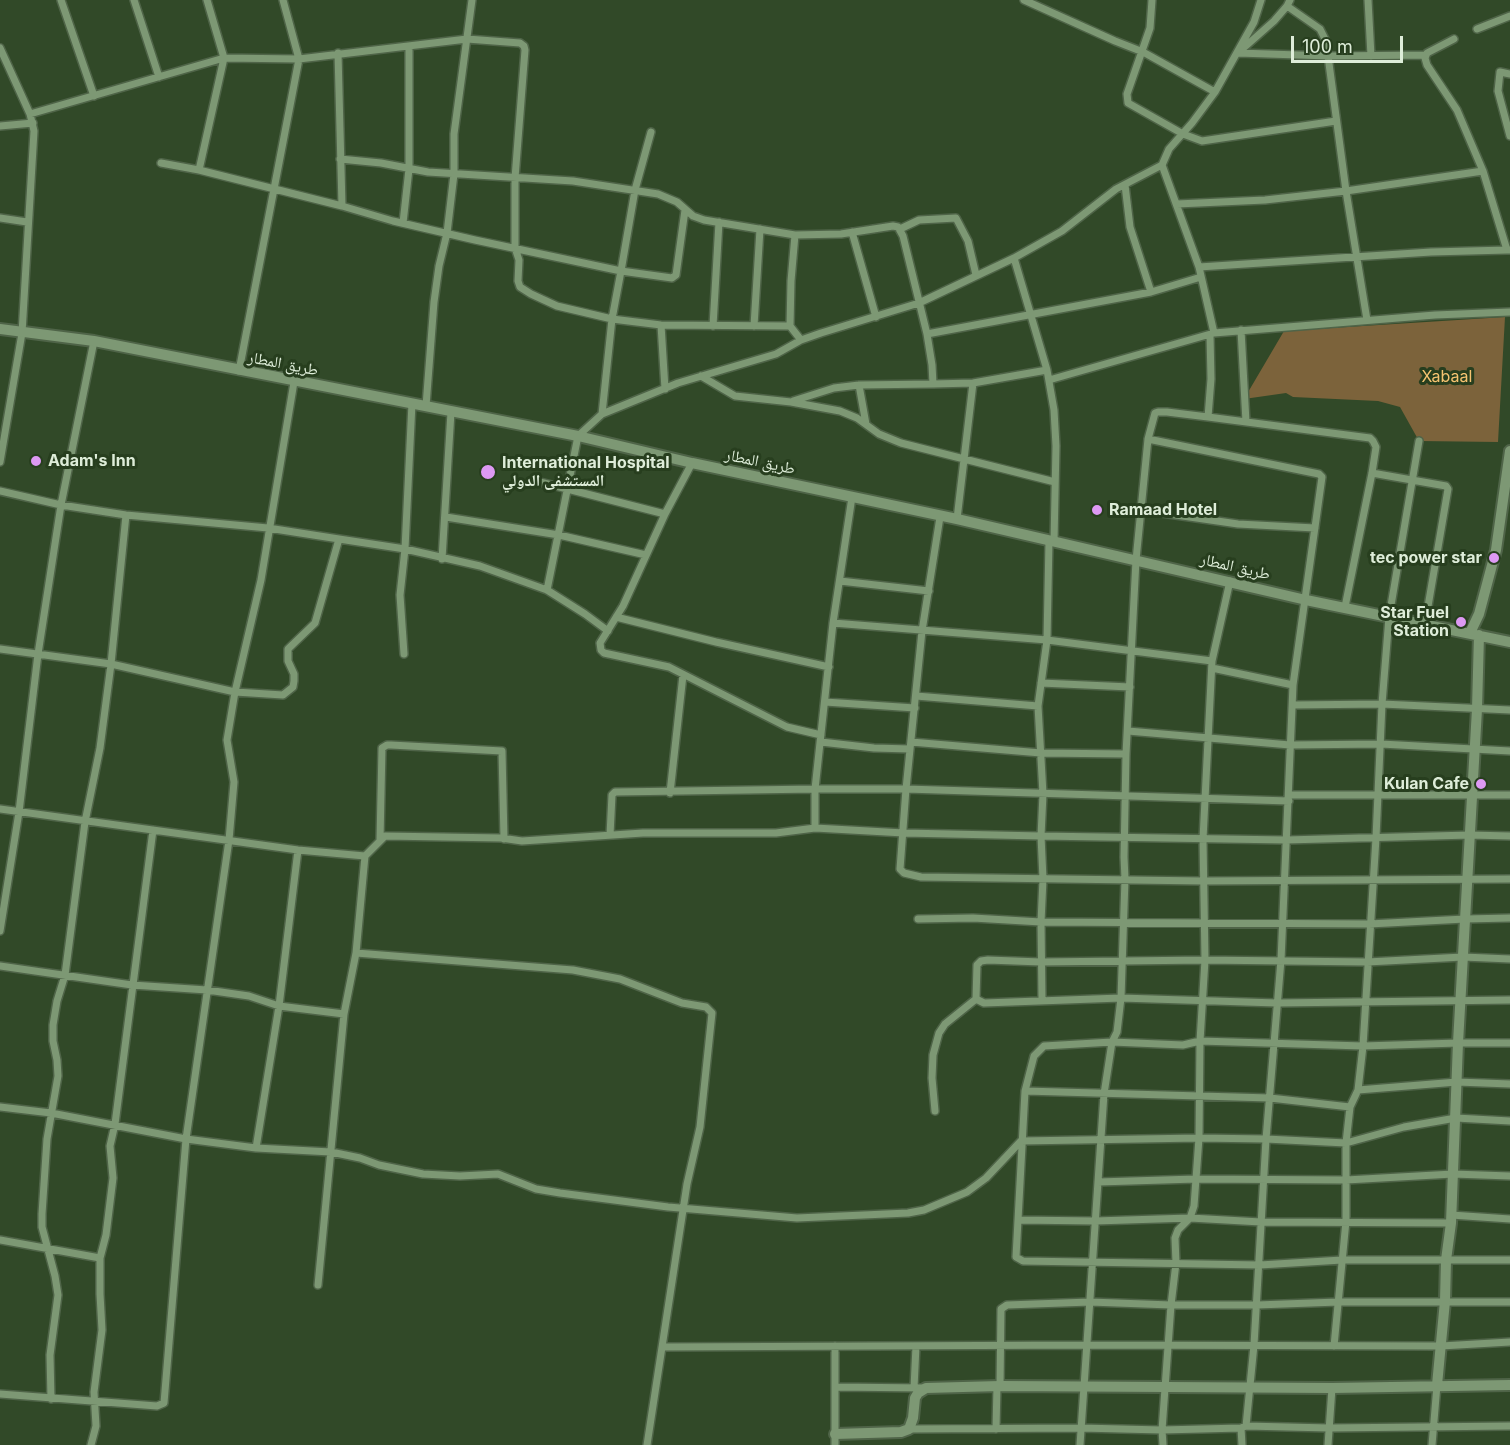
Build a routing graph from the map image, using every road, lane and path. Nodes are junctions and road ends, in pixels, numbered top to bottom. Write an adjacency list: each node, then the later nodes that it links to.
1 (61, 0): 28 (street)
2 (134, 0): 26 (street)
3 (207, 0): 23 (street)
4 (283, 0): 24 (street)
5 (472, 0): 13 (street)
6 (1024, 0): 17 (street)
7 (1152, 0): 17 (street)
8 (1260, 0): 19 (street)
9 (1368, 0): 22 (street)
10 (1289, 3): 19 (street); 21 (street)
11 (1510, 16): 12 (street)
12 (1478, 29)
13 (467, 39): 15 (street); 42 (street); 43 (street)
14 (1454, 39): 20 (street)
15 (409, 46): 18 (street); 39 (street)
16 (0, 48): 29 (street)
17 (1143, 52): 27 (street); 34 (street)
18 (338, 53): 24 (street); 36 (street)
19 (1238, 53): 21 (street); 27 (street)
20 (1425, 55): 22 (street); 41 (street)
21 (1329, 56): 22 (street); 30 (street)
22 (1371, 56)
23 (224, 58): 24 (street); 26 (street); 40 (street)
24 (299, 59): 45 (street)
25 (1510, 74): 35 (street)
26 (159, 77): 28 (street)
27 (1215, 92): 34 (street)
28 (94, 96): 29 (street)
29 (30, 114): 31 (street)
30 (1336, 121): 34 (street); 47 (street)
31 (33, 123): 32 (street); 52 (street)
32 (0, 126)
33 (651, 132): 46 (street)
34 (1183, 134): 38 (street)
35 (1510, 136)
36 (340, 159): 39 (street); 49 (street)
37 (161, 163): 40 (street)
38 (1162, 165): 44 (street); 48 (street)
39 (409, 169): 42 (street); 54 (street)
40 (199, 170): 45 (street)
41 (1483, 171): 47 (street); 61 (street)
42 (454, 174): 43 (street); 58 (street)
43 (515, 178): 46 (street); 60 (street)
44 (1125, 185): 63 (street); 68 (street)
45 (274, 189): 49 (street); 87 (street)
46 (636, 190): 50 (street); 65 (street)
47 (1346, 191): 48 (street); 62 (street)
48 (1177, 204): 64 (street)
49 (342, 206): 54 (street)
50 (685, 210): 53 (street); 65 (street)
51 (0, 218): 52 (street)
52 (27, 222): 81 (street)
53 (719, 222): 55 (street); 76 (street)
54 (403, 223): 58 (street)
55 (760, 229): 59 (street); 77 (street)
56 (900, 229): 57 (street); 66 (street); 69 (street)
57 (852, 232): 59 (street); 72 (street)
58 (447, 233): 60 (street); 97 (street)
59 (795, 235): 78 (street)
60 (515, 248): 65 (street); 73 (street)
61 (1509, 250): 62 (street)
62 (1357, 256): 64 (street); 74 (street)
63 (1014, 258): 66 (street); 71 (street)
64 (1199, 267): 67 (street)
65 (621, 271): 73 (street)
66 (976, 275): 69 (street)
67 (1201, 277): 68 (street); 83 (street)
68 (1150, 292): 71 (street)
69 (919, 303): 72 (street); 82 (street)
70 (1510, 312): 74 (street)
71 (1032, 314): 82 (street); 86 (street)
72 (876, 317): 84 (street)
73 (612, 319): 75 (street); 99 (street)
74 (1367, 320): 80 (street)
75 (661, 325): 76 (street); 94 (street)
76 (713, 326): 77 (street)
77 (754, 326): 78 (street)
78 (790, 326): 84 (street)
79 (0, 329): 81 (street, طريق المطار)
80 (1241, 330): 83 (street); 101 (street)
81 (22, 333): 85 (street, طريق المطار); 108 (street)
82 (927, 334): 92 (street)
83 (1212, 334): 89 (street); 100 (street)
84 (801, 340): 88 (street)
85 (94, 341): 87 (street, طريق المطار); 117 (street)
86 (1047, 370): 89 (street); 91 (street)
87 (239, 371): 90 (street, طريق المطار)
88 (701, 376): 94 (street); 95 (street)
89 (1049, 380): 113 (street)
90 (294, 381): 96 (street, طريق المطار); 124 (street)
91 (973, 383): 92 (street); 107 (street)
92 (933, 384): 93 (street)
93 (859, 385): 95 (street); 102 (street)
94 (665, 389): 99 (street)
95 (790, 402): 102 (street)
96 (412, 404): 97 (street, طريق المطار); 129 (street)
97 (426, 406): 98 (street, طريق المطار)
98 (451, 412): 103 (street, طريق المطار); 122 (street)
99 (602, 414): 103 (street)
100 (1208, 417): 101 (street); 104 (street)
101 (1246, 422): 110 (street)
102 (866, 424): 107 (street)
103 (578, 436): 109 (street, طريق المطار); 114 (street)
104 (1148, 439): 118 (street); 125 (street)
105 (1419, 441): 111 (street)
106 (1510, 451): 145 (street)
107 (964, 459): 113 (street); 123 (street)
108 (0, 462)
109 (692, 463): 116 (street, طريق المطار); 119 (street)
110 (1372, 473): 111 (street); 138 (street)
111 (1413, 480): 139 (street); 142 (street)
112 (540, 482): 114 (street)
113 (1055, 482): 128 (street)
114 (567, 489): 119 (street); 126 (street)
115 (0, 491): 117 (street)
116 (852, 497): 121 (street, طريق المطار); 133 (street)
117 (61, 505): 120 (street); 150 (street)
118 (1141, 510): 125 (street); 132 (street)
119 (665, 514): 130 (street)
120 (126, 515): 124 (street); 152 (street)
121 (940, 516): 123 (street, طريق المطار); 136 (street)
122 (446, 517): 126 (street); 131 (street)
123 (957, 519): 128 (street, طريق المطار)
124 (268, 528): 127 (street); 159 (street)
125 (1315, 528): 137 (street)
126 (559, 535): 130 (street); 135 (street)
127 (339, 539): 129 (street); 159 (street)
128 (1051, 542): 132 (street, طريق المطار); 146 (street)
129 (405, 549): 131 (street); 151 (street)
130 (646, 555): 140 (street)
131 (442, 559): 135 (street)
132 (1136, 560): 134 (street, طريق المطار); 149 (street)
133 (840, 581): 136 (street); 141 (street)
134 (1230, 581): 137 (street, طريق المطار); 153 (street)
135 (547, 590): 143 (street)
136 (929, 591): 144 (street)
137 (1306, 600): 138 (street, طريق المطار); 157 (street)
138 (1345, 607): 139 (street, طريق المطار)
139 (1389, 617): 142 (street, طريق المطار); 162 (street)
140 (616, 618): 143 (street); 154 (street)
141 (833, 623): 144 (street); 154 (street)
142 (1425, 624): 145 (street, طريق المطار)
143 (608, 631): 155 (street)
144 (922, 631): 146 (street); 160 (street)
145 (1475, 634): 147 (street, طريق المطار); 166 (street)
146 (1047, 640): 149 (street); 156 (street)
147 (1510, 642)
148 (0, 649): 150 (street)
149 (1132, 650): 153 (street); 158 (street)
150 (38, 654): 152 (street); 189 (street)
151 (404, 654)
152 (111, 664): 159 (street); 190 (street)
153 (1212, 665): 157 (street); 170 (street)
154 (829, 667): 161 (street)
155 (683, 675): 169 (street); 180 (street)
156 (1041, 683): 158 (street); 164 (street)
157 (1293, 685): 163 (street)
158 (1130, 687): 168 (street)
159 (235, 692): 202 (street)
160 (916, 696): 164 (street); 165 (street)
161 (825, 702): 165 (street); 169 (street)
162 (1382, 704): 163 (street); 166 (street); 171 (street)
163 (1293, 705): 173 (street)
164 (1038, 706): 176 (street)
165 (915, 708): 172 (street)
166 (1478, 709): 167 (street); 174 (street)
167 (1510, 710)
168 (1128, 731): 170 (street); 177 (street)
169 (821, 739): 172 (street); 178 (street)
170 (1208, 739): 173 (street); 187 (street)
171 (1381, 744): 173 (street); 174 (street); 184 (street)
172 (911, 745): 176 (street); 179 (street)
173 (1290, 745): 186 (street)
174 (1475, 748): 175 (street); 182 (street)
175 (1510, 752)
176 (1041, 753): 177 (street); 181 (street)
177 (1126, 754): 183 (street)
178 (815, 789): 179 (street); 180 (street); 191 (street)
179 (906, 789): 181 (street); 193 (street)
180 (670, 793): 194 (street)
181 (1043, 794): 183 (street); 196 (street)
182 (1473, 794): 184 (street); 185 (street); 195 (street)
183 (1126, 795): 187 (street); 198 (street)
184 (1378, 795): 186 (street); 199 (street)
185 (1510, 795)
186 (1289, 798): 187 (street); 204 (street)
187 (1206, 799): 201 (street)
188 (0, 809): 189 (street)
189 (19, 812): 190 (street); 222 (street)
190 (85, 822): 192 (street); 232 (street)
191 (815, 828): 193 (street); 194 (street)
192 (153, 830): 202 (street); 233 (street)
193 (903, 833): 196 (street); 207 (street)
194 (610, 835): 200 (street)
195 (1470, 835): 197 (street); 199 (street); 210 (street)
196 (1041, 836): 198 (street); 207 (street)
197 (1510, 836)
198 (1124, 838): 201 (street); 208 (street)
199 (1376, 838): 204 (street); 209 (street)
200 (504, 839): 203 (street); 203 (street)
201 (1203, 839): 204 (street); 212 (street)
202 (229, 840): 205 (street); 234 (street)
203 (380, 840): 206 (street)
204 (1286, 840): 213 (street)
205 (298, 850): 206 (street); 243 (street)
206 (365, 856): 223 (street)
207 (1043, 879): 208 (street); 217 (street)
208 (1125, 879): 212 (street); 218 (street)
209 (1374, 879): 210 (street); 213 (street); 221 (street)
210 (1468, 879): 211 (street); 216 (street)
211 (1510, 879)
212 (1203, 881): 213 (street); 219 (street)
213 (1285, 882): 220 (street)
214 (1510, 918): 216 (street)
215 (918, 919): 217 (street)
216 (1465, 919): 221 (street); 224 (street)
217 (1041, 922): 218 (street); 229 (street)
218 (1124, 922): 219 (street); 226 (street)
219 (1205, 922): 220 (street); 227 (street)
220 (1283, 923): 221 (street); 228 (street)
221 (1369, 924): 230 (street)
222 (0, 931)
223 (356, 953): 244 (street); 279 (street)
224 (1463, 957): 225 (street); 230 (street); 239 (street)
225 (1510, 959)
226 (1123, 960): 227 (street); 229 (street); 235 (street)
227 (1205, 960): 228 (street); 238 (street)
228 (1281, 960): 230 (street); 241 (street)
229 (1041, 962): 236 (street); 237 (street)
230 (1367, 962): 242 (street)
231 (0, 966): 232 (street)
232 (65, 975): 233 (street); 261 (street)
233 (132, 985): 234 (street); 264 (street)
234 (207, 990): 243 (street); 266 (street)
235 (1121, 998): 237 (street); 238 (street); 246 (street)
236 (976, 999): 237 (street); 260 (street)
237 (1042, 999)
238 (1203, 999): 241 (street); 245 (street)
239 (1460, 999): 240 (street); 242 (street); 248 (street)
240 (1510, 1000)
241 (1278, 1003): 242 (street); 247 (street)
242 (1366, 1003): 250 (street)
243 (279, 1006): 244 (street); 271 (street)
244 (344, 1014): 272 (street)
245 (1200, 1041): 246 (street); 247 (street); 256 (street)
246 (1112, 1042): 253 (street); 255 (street)
247 (1275, 1043): 250 (street); 257 (street)
248 (1458, 1043): 249 (street); 250 (street); 251 (street)
249 (1510, 1043)
250 (1363, 1046): 254 (street)
251 (1457, 1082): 252 (street); 254 (street); 262 (street)
252 (1510, 1084)
253 (1025, 1090): 255 (street); 268 (street)
254 (1358, 1090): 259 (street)
255 (1104, 1094): 256 (street); 269 (street)
256 (1201, 1096): 257 (street); 265 (street)
257 (1270, 1098): 259 (street); 267 (street)
258 (0, 1107): 261 (street)
259 (1350, 1107): 270 (street)
260 (935, 1111)
261 (51, 1113): 264 (street); 288 (street)
262 (1456, 1118): 263 (street); 270 (street); 273 (street)
263 (1510, 1121)
264 (115, 1124): 266 (street); 289 (street)
265 (1199, 1138): 267 (street); 269 (street); 275 (street)
266 (186, 1139): 271 (street); 325 (street)
267 (1266, 1139): 270 (street); 277 (street)
268 (1021, 1141): 269 (street); 279 (street); 283 (street)
269 (1101, 1141): 278 (street)
270 (1346, 1143): 276 (street)
271 (256, 1148): 272 (street)
272 (331, 1152): 279 (street); 296 (street)
273 (1453, 1174): 274 (street); 276 (street); 281 (street)
274 (1510, 1176)
275 (1196, 1179): 277 (street); 278 (street); 280 (street)
276 (1346, 1179): 277 (street); 285 (street)
277 (1264, 1180): 286 (street)
278 (1098, 1182): 284 (street)
279 (685, 1208): 312 (street)
280 (1190, 1218): 284 (street); 286 (street); 294 (street)
281 (1451, 1219): 282 (street); 285 (street); 291 (street)
282 (1510, 1219)
283 (1019, 1220): 284 (street); 293 (street)
284 (1095, 1221): 293 (street)
285 (1346, 1221): 286 (street); 290 (street)
286 (1261, 1222): 295 (street)
287 (0, 1240): 288 (street)
288 (46, 1248): 289 (street); 324 (street)
289 (100, 1258): 325 (street)
290 (1342, 1260): 291 (street); 295 (street); 299 (street)
291 (1446, 1260): 292 (street); 297 (street)
292 (1510, 1260)
293 (1093, 1262): 294 (street); 298 (street)
294 (1176, 1263): 295 (street); 301 (street)
295 (1260, 1265): 302 (street)
296 (318, 1285)
297 (1445, 1301): 299 (street); 300 (street); 311 (street)
298 (1090, 1302): 301 (street); 304 (street); 308 (street)
299 (1338, 1302): 302 (street); 310 (street)
300 (1510, 1302)
301 (1171, 1305): 302 (street); 309 (street)
302 (1257, 1305): 305 (street)
303 (1510, 1342): 311 (street)
304 (1085, 1345): 308 (street); 309 (street); 317 (street)
305 (1254, 1345): 309 (street); 310 (street); 319 (street)
306 (835, 1346): 307 (street); 312 (street); 316 (street)
307 (916, 1346): 308 (street); 322 (street)
308 (1000, 1346): 315 (street)
309 (1169, 1346): 318 (street)
310 (1334, 1346): 311 (street)
311 (1441, 1346): 313 (street)
312 (663, 1347): 336 (street)
313 (1437, 1385): 314 (street); 321 (street); 326 (street)
314 (1510, 1385)
315 (999, 1386): 317 (street); 320 (street); 332 (street)
316 (836, 1387): 322 (street); 334 (street)
317 (1082, 1387): 318 (street); 329 (street)
318 (1165, 1387): 319 (street); 333 (street)
319 (1250, 1387): 321 (street); 328 (street)
320 (926, 1388): 322 (street); 331 (street)
321 (1332, 1388): 330 (street)
322 (914, 1389)
323 (0, 1394): 324 (street)
324 (51, 1399): 325 (street)
325 (94, 1401): 335 (street)
326 (1433, 1426): 327 (street); 330 (street); 341 (street)
327 (1510, 1426)
328 (1244, 1427): 330 (street); 333 (street); 339 (street)
329 (1081, 1428): 332 (street); 333 (street); 337 (street)
330 (1329, 1428): 340 (street)
331 (909, 1429): 332 (street); 334 (street)
332 (996, 1430)
333 (1162, 1430): 338 (street)
334 (835, 1440)
335 (91, 1445)
336 (646, 1445)
337 (1080, 1445)
338 (1163, 1445)
339 (1242, 1445)
340 (1328, 1445)
341 (1432, 1445)

